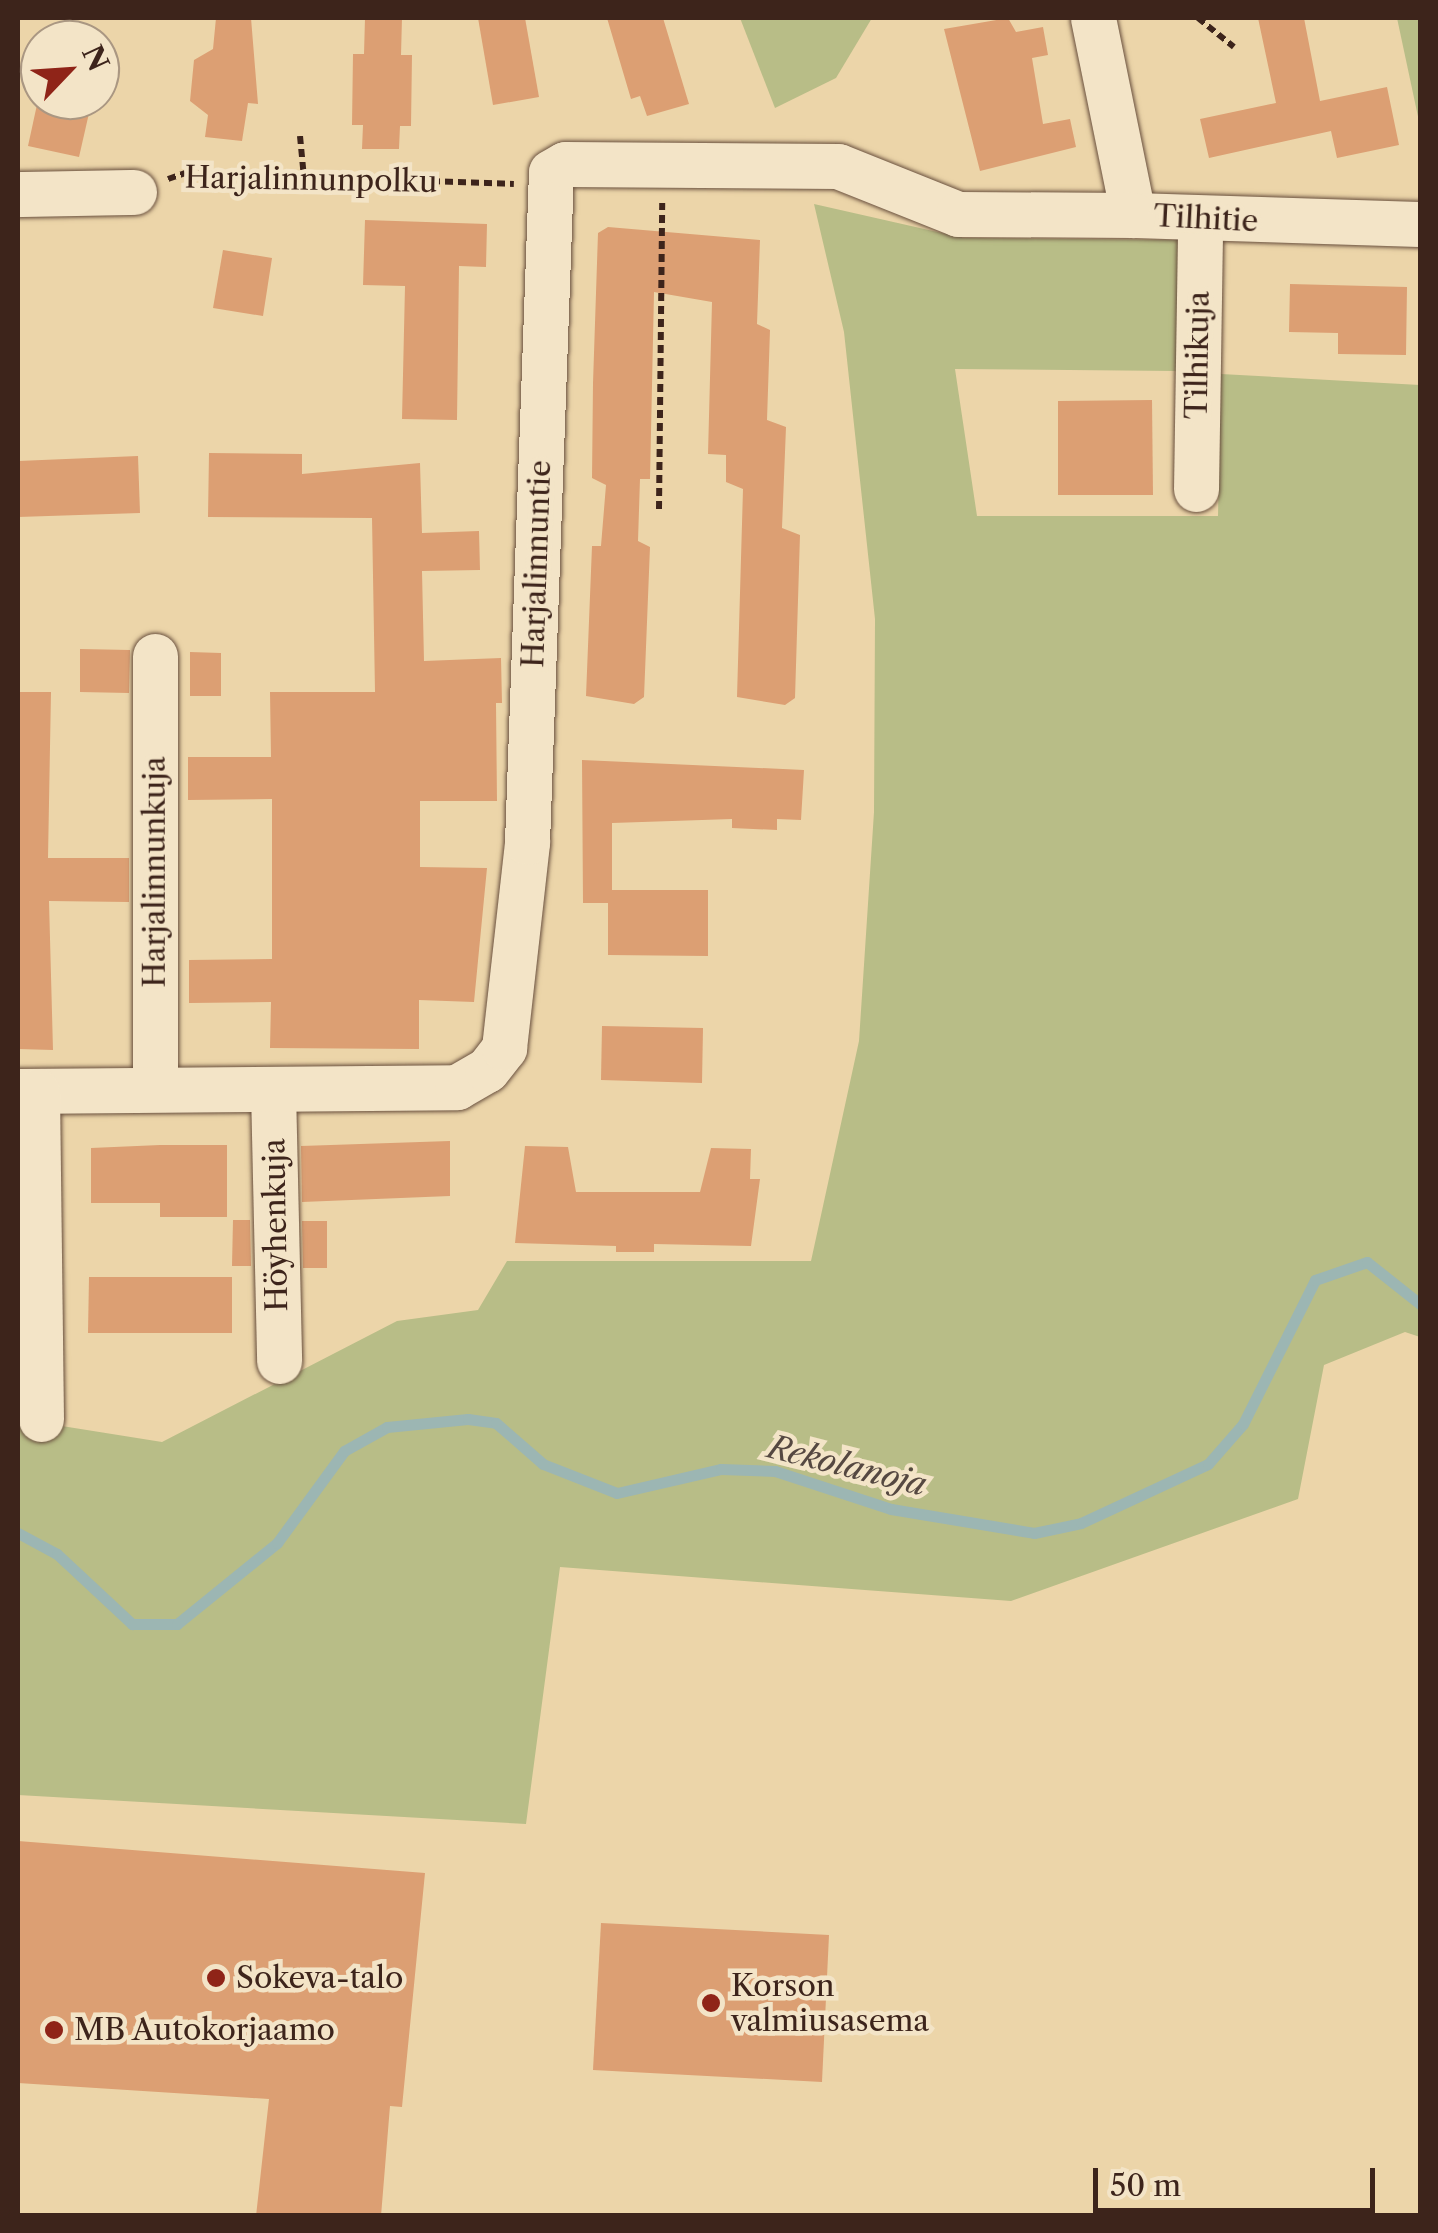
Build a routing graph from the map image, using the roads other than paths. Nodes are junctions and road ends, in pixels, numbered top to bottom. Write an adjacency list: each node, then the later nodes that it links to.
1 (1093, 18): 4 (street, Tilhitie)
2 (134, 192): 3 (street)
3 (18, 194)
4 (1133, 215): 5 (street, Tilhitie); 10 (street, Harjalinnuntie)
5 (1200, 221): 6 (street, Tilhitie); 7 (street, Tilhikuja)
6 (1420, 224)
7 (1196, 490)
8 (154, 656): 9 (street, Harjalinnunkuja)
9 (155, 1088): 10 (street, Harjalinnuntie); 11 (street, Harjalinnuntie)
10 (273, 1090): 12 (street, Höyhenkuja)
11 (27, 1091): 13 (street)
12 (279, 1361)
13 (41, 1419)

